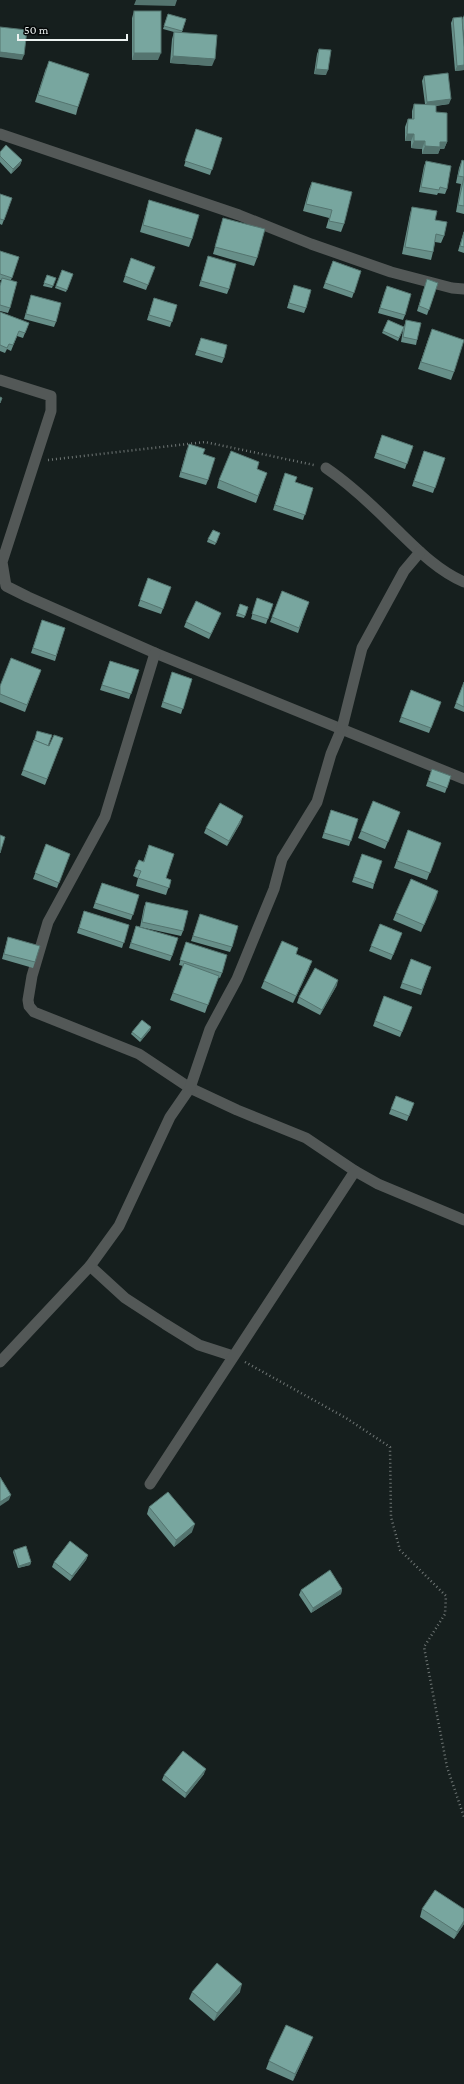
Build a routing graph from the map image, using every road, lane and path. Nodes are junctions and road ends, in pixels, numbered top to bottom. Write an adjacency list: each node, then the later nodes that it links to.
1 (0, 134): 2 (street)
2 (464, 289)
3 (0, 380): 4 (street)
4 (36, 461): 5 (path); 8 (street)
5 (326, 468): 6 (street)
6 (420, 552): 7 (street); 9 (street)
7 (464, 582)
8 (156, 653): 9 (street); 11 (street)
9 (342, 728): 10 (street); 11 (street)
10 (464, 779)
11 (190, 1088): 12 (street); 14 (street)
12 (355, 1171): 13 (street); 15 (street)
13 (464, 1220)
14 (90, 1266): 15 (street); 16 (street)
15 (233, 1356): 17 (street); 18 (path)
16 (0, 1362)
17 (150, 1484)
18 (464, 1816)

